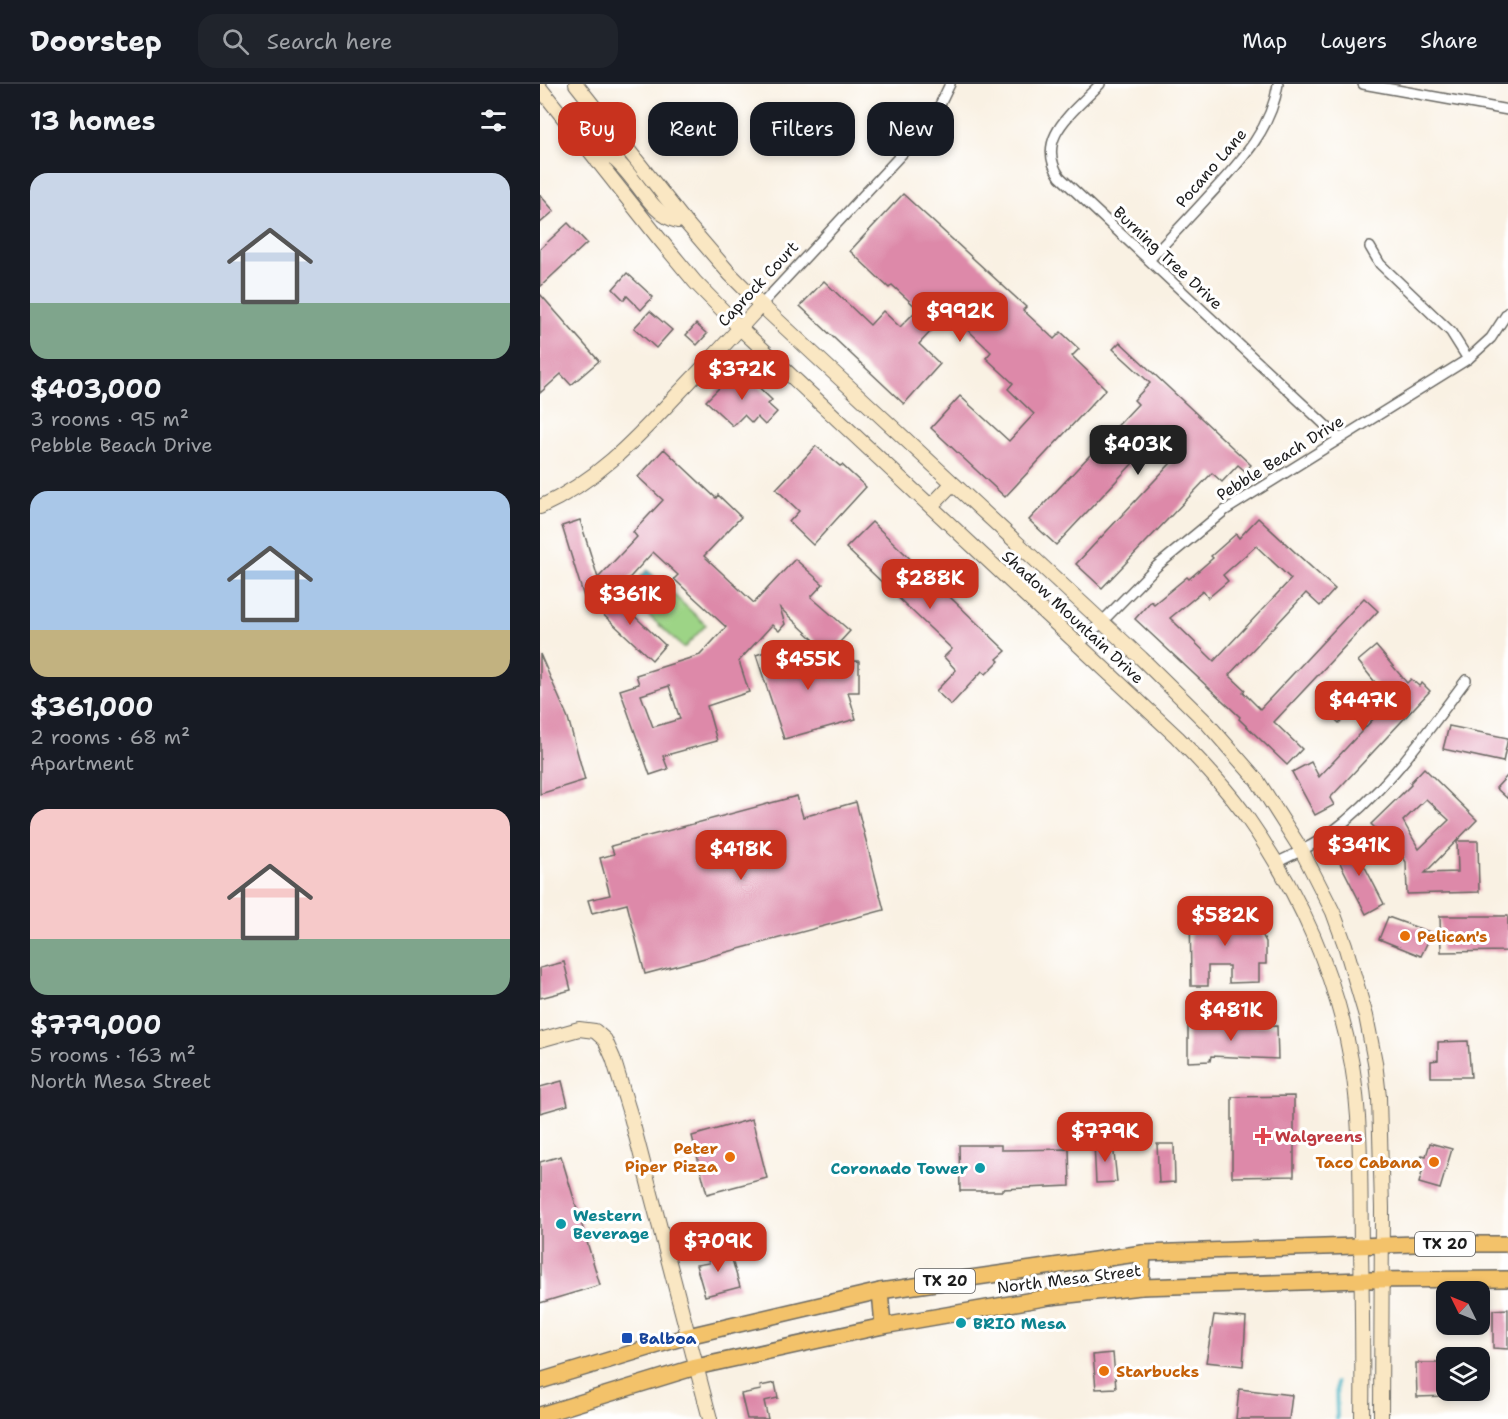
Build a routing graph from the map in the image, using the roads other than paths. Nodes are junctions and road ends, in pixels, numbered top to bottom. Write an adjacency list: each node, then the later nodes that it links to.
1 (576, 84): 9 (main road, Shadow Mountain Drive)
2 (950, 84): 12 (street, Caprock Court)
3 (1100, 84): 11 (street, Burning Tree Drive)
4 (1278, 84): 11 (street, Pocano Lane)
5 (1363, 84): 7 (street)
6 (540, 88): 8 (main road, Shadow Mountain Drive)
7 (1508, 110)
8 (598, 162): 9 (main road); 14 (main road, Shadow Mountain Drive)
9 (682, 218): 12 (main road, Shadow Mountain Drive)
10 (1370, 247): 15 (street)
11 (1149, 260): 16 (street, Burning Tree Drive)
12 (761, 305): 14 (main road, Caprock Court); 17 (main road, Shadow Mountain Drive)
13 (1508, 312): 15 (street, Pebble Beach Drive)
14 (740, 328): 18 (main road, Shadow Mountain Drive); 19 (main road, Caprock Court)
15 (1468, 359): 16 (street, Pebble Beach Drive)
16 (1339, 438): 20 (street, Pebble Beach Drive)
17 (952, 484): 18 (main road); 20 (main road, Shadow Mountain Drive)
18 (931, 506): 21 (main road, Shadow Mountain Drive)
19 (540, 507)
20 (1102, 622): 21 (street, Pebble Beach Drive); 23 (main road, Shadow Mountain Drive)
21 (1079, 645): 24 (main road, Shadow Mountain Drive)
22 (1466, 680): 23 (street)
23 (1302, 850): 24 (street); 25 (main road, Shadow Mountain Drive)
24 (1276, 863): 26 (main road, Shadow Mountain Drive)
25 (1366, 1016): 26 (main road); 29 (main road, Shadow Mountain Drive)
26 (1343, 1024): 30 (main road, Shadow Mountain Drive)
27 (540, 1040): 38 (main road)
28 (1508, 1244): 29 (main road, North Mesa Street / TX 20)
29 (1382, 1245): 30 (main road, North Mesa Street / TX 20); 34 (main road, Shadow Mountain Drive)
30 (1361, 1246): 31 (main road, North Mesa Street / TX 20); 33 (main road, Shadow Mountain Drive)
31 (1143, 1253): 35 (main road); 36 (main road, North Mesa Street / TX 20)
32 (1508, 1279): 34 (main road, North Mesa Street / TX 20)
33 (1362, 1280): 34 (main road, North Mesa Street / TX 20); 35 (main road, North Mesa Street / TX 20); 43 (main road, Shadow Mountain Drive)
34 (1382, 1280): 44 (main road, Shadow Mountain Drive)
35 (1141, 1287): 37 (main road, North Mesa Street / TX 20)
36 (880, 1291): 37 (main road); 38 (main road, North Mesa Street / TX 20)
37 (883, 1326): 39 (main road, North Mesa Street / TX 20)
38 (688, 1336): 39 (main road); 40 (main road, North Mesa Street / TX 20)
39 (696, 1367): 41 (main road, North Mesa Street / TX 20); 42 (main road)
40 (540, 1380)
41 (540, 1415)
42 (710, 1419)
43 (1362, 1419)
44 (1381, 1419)

